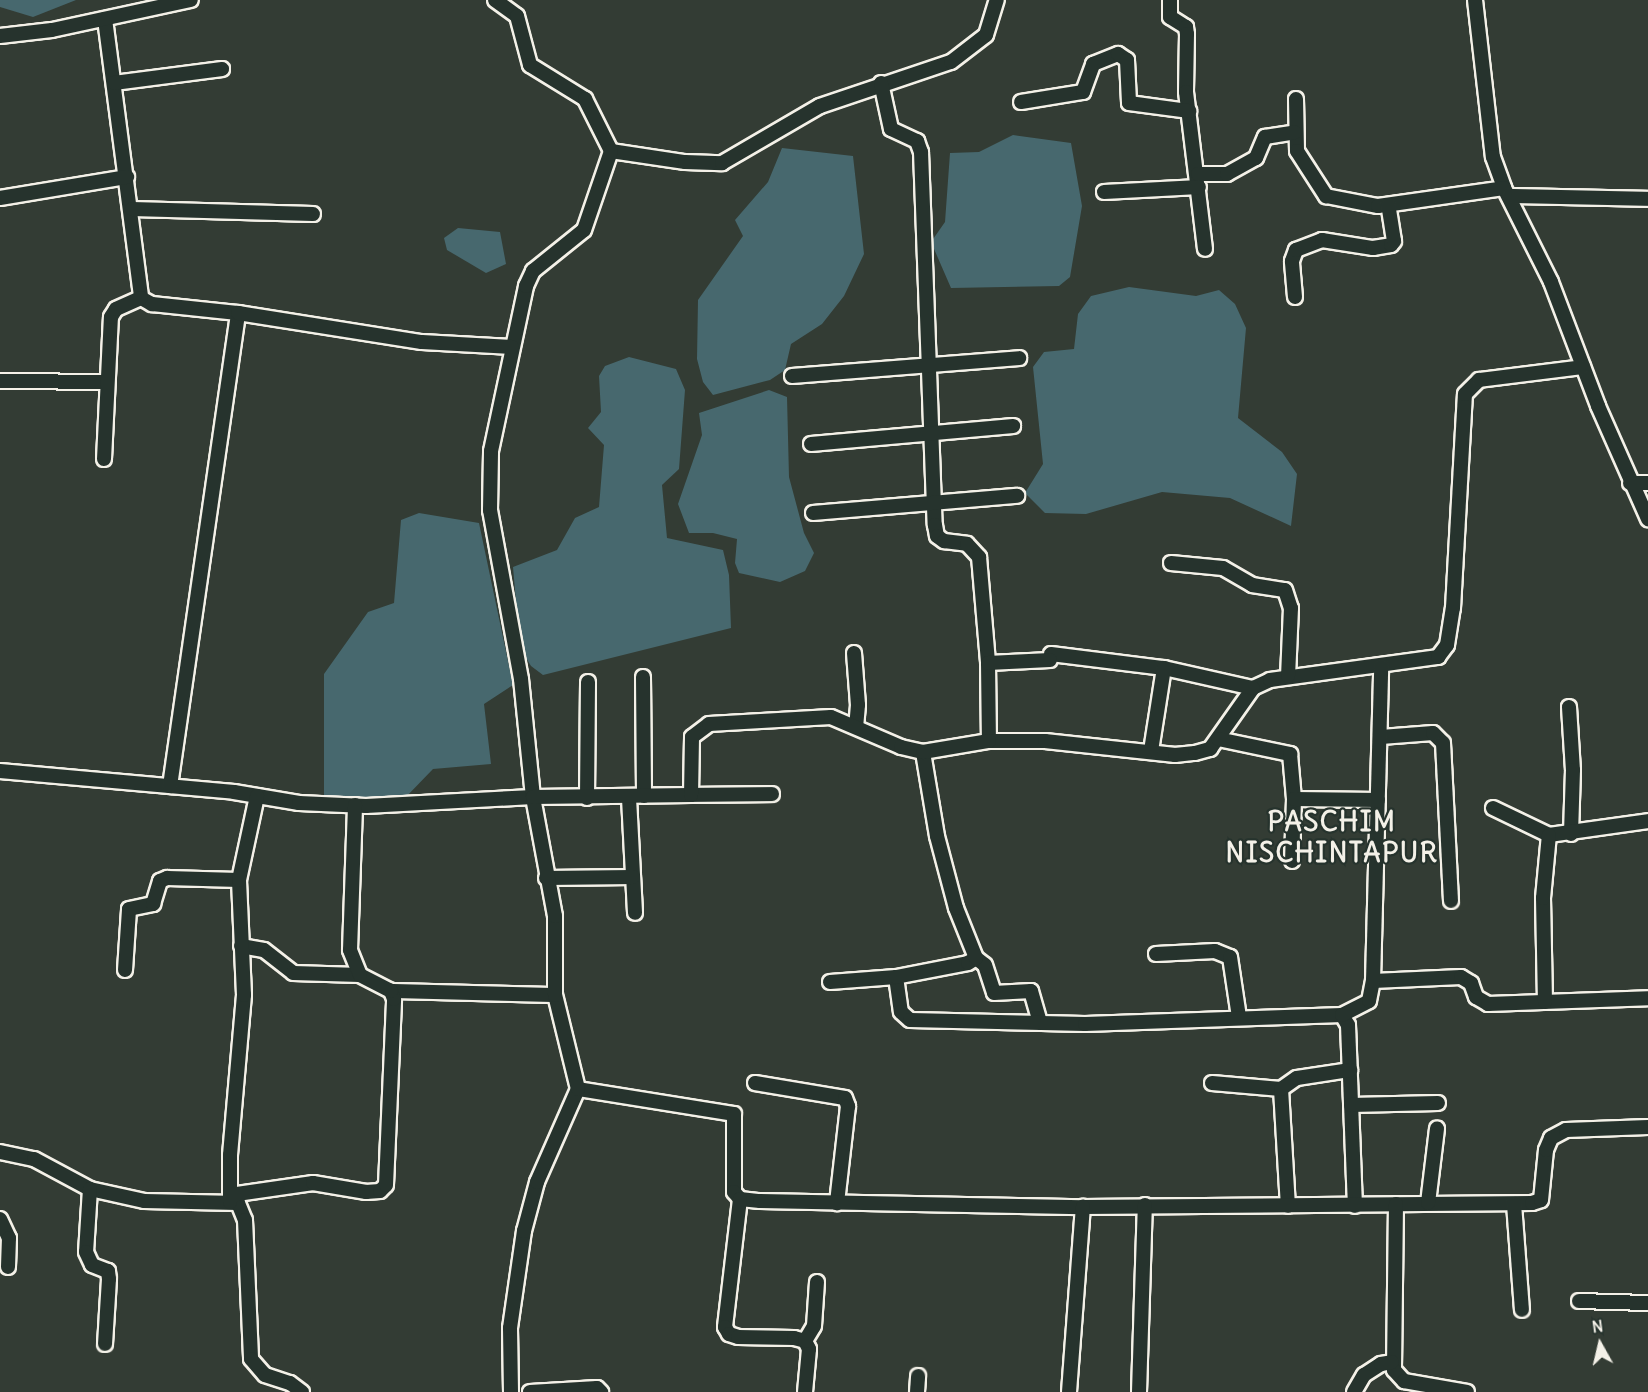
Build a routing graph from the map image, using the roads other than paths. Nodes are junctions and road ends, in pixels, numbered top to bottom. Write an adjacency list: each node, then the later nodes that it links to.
1 (191, 0): 6 (street)
2 (495, 0): 15 (street)
3 (996, 0): 10 (street)
4 (1170, 0): 13 (street)
5 (1475, 0): 19 (street)
6 (105, 19): 7 (street); 9 (street)
7 (0, 36)
8 (222, 69): 9 (street)
9 (114, 83): 16 (street)
10 (881, 83): 15 (street); 31 (street)
11 (1296, 99): 14 (street)
12 (1020, 102): 13 (street)
13 (1189, 111): 17 (street)
14 (1295, 132): 17 (street); 22 (street)
15 (611, 151): 29 (street)
16 (127, 177): 20 (street); 23 (street)
17 (1198, 181): 18 (street); 25 (street)
18 (1104, 192)
19 (1507, 192): 21 (street); 22 (street); 32 (street)
20 (0, 198)
21 (1648, 199)
22 (1388, 205): 26 (street)
23 (132, 209): 24 (street); 27 (street)
24 (313, 214)
25 (1205, 249)
26 (1295, 297)
27 (141, 298): 28 (street); 35 (street)
28 (238, 313): 29 (street); 63 (street)
29 (512, 347): 68 (street)
30 (1019, 358): 31 (street)
31 (928, 364): 33 (street); 37 (street)
32 (1583, 367): 40 (street); 49 (street)
33 (792, 376)
34 (0, 381): 35 (street)
35 (106, 382): 39 (street)
36 (1013, 426): 37 (street)
37 (931, 433): 38 (street); 43 (street)
38 (811, 444)
39 (104, 459)
40 (1630, 483): 41 (street); 45 (street)
41 (1648, 483)
42 (1017, 496): 43 (street)
43 (934, 503): 44 (street); 48 (street)
44 (813, 513)
45 (1648, 519)
46 (1171, 563): 51 (street)
47 (854, 653): 56 (street)
48 (988, 663): 50 (street); 59 (street)
49 (1381, 666): 51 (street); 57 (street)
50 (1164, 668): 54 (street); 61 (street)
51 (1288, 676): 54 (street)
52 (643, 677): 67 (street)
53 (588, 682): 69 (street)
54 (1253, 688): 58 (street)
55 (1569, 707): 76 (street)
56 (856, 726): 60 (street); 65 (street)
57 (1381, 737): 72 (street); 82 (street)
58 (1218, 739): 61 (street); 71 (street)
59 (989, 741): 60 (street); 61 (street)
60 (923, 752): 86 (street)
61 (1151, 752)
62 (0, 771): 63 (street)
63 (170, 786): 66 (street)
64 (772, 794): 65 (street)
65 (691, 795): 67 (street)
66 (257, 796): 73 (street); 81 (street)
67 (644, 796): 70 (street)
68 (533, 797): 69 (street); 73 (street); 80 (street)
69 (587, 798): 70 (street)
70 (629, 798): 79 (street)
71 (1294, 799): 72 (street); 78 (street)
72 (1378, 800): 90 (street)
73 (355, 805): 88 (street)
74 (1493, 808): 77 (street)
75 (1648, 821): 76 (street)
76 (1571, 834): 77 (street)
77 (1549, 835): 95 (street)
78 (1292, 861)
79 (633, 877): 80 (street); 83 (street)
80 (546, 878): 93 (street)
81 (239, 879): 84 (street); 87 (street)
82 (1451, 901)
83 (635, 913)
84 (241, 946): 88 (street); 110 (street)
85 (1156, 954): 97 (street)
86 (976, 957): 89 (street); 98 (street)
87 (125, 970)
88 (360, 975): 92 (street)
89 (896, 977): 91 (street); 98 (street)
90 (1373, 981): 95 (street); 96 (street)
91 (830, 982)
92 (391, 991): 93 (street); 110 (street)
93 (555, 995): 102 (street)
94 (1648, 998): 95 (street)
95 (1545, 1002)
96 (1342, 1015): 97 (street); 99 (street)
97 (1239, 1017): 98 (street)
98 (1040, 1023)
99 (1350, 1070): 103 (street); 105 (street)
100 (755, 1083): 112 (street)
101 (1212, 1083): 103 (street)
102 (578, 1089): 111 (street); 131 (street)
103 (1281, 1089): 117 (street)
104 (1438, 1103): 105 (street)
105 (1351, 1105): 118 (street)
106 (1648, 1126): 115 (street)
107 (1437, 1129): 113 (street)
108 (0, 1152): 109 (street)
109 (90, 1189): 110 (street); 127 (street)
110 (230, 1198): 130 (street)
111 (740, 1199): 112 (street); 126 (street)
112 (837, 1203): 119 (street)
113 (1428, 1203): 114 (street); 115 (street)
114 (1396, 1204): 118 (street); 128 (street)
115 (1514, 1204): 125 (street)
116 (1145, 1205): 117 (street); 119 (street); 138 (street)
117 (1288, 1206): 118 (street)
118 (1355, 1206)
119 (1083, 1207): 137 (street)
120 (0, 1219): 121 (street)
121 (8, 1267)
122 (817, 1282): 126 (street)
123 (1579, 1302): 124 (street)
124 (1648, 1303)
125 (1522, 1310)
126 (805, 1341): 135 (street)
127 (105, 1344)
128 (1392, 1362): 139 (street); 140 (street)
129 (918, 1376): 136 (street)
130 (302, 1392)
131 (511, 1392)
132 (530, 1392): 133 (street)
133 (545, 1392): 134 (street)
134 (602, 1392)
135 (805, 1392)
136 (917, 1392)
137 (1069, 1392)
138 (1139, 1392)
139 (1354, 1392)
140 (1467, 1392)

